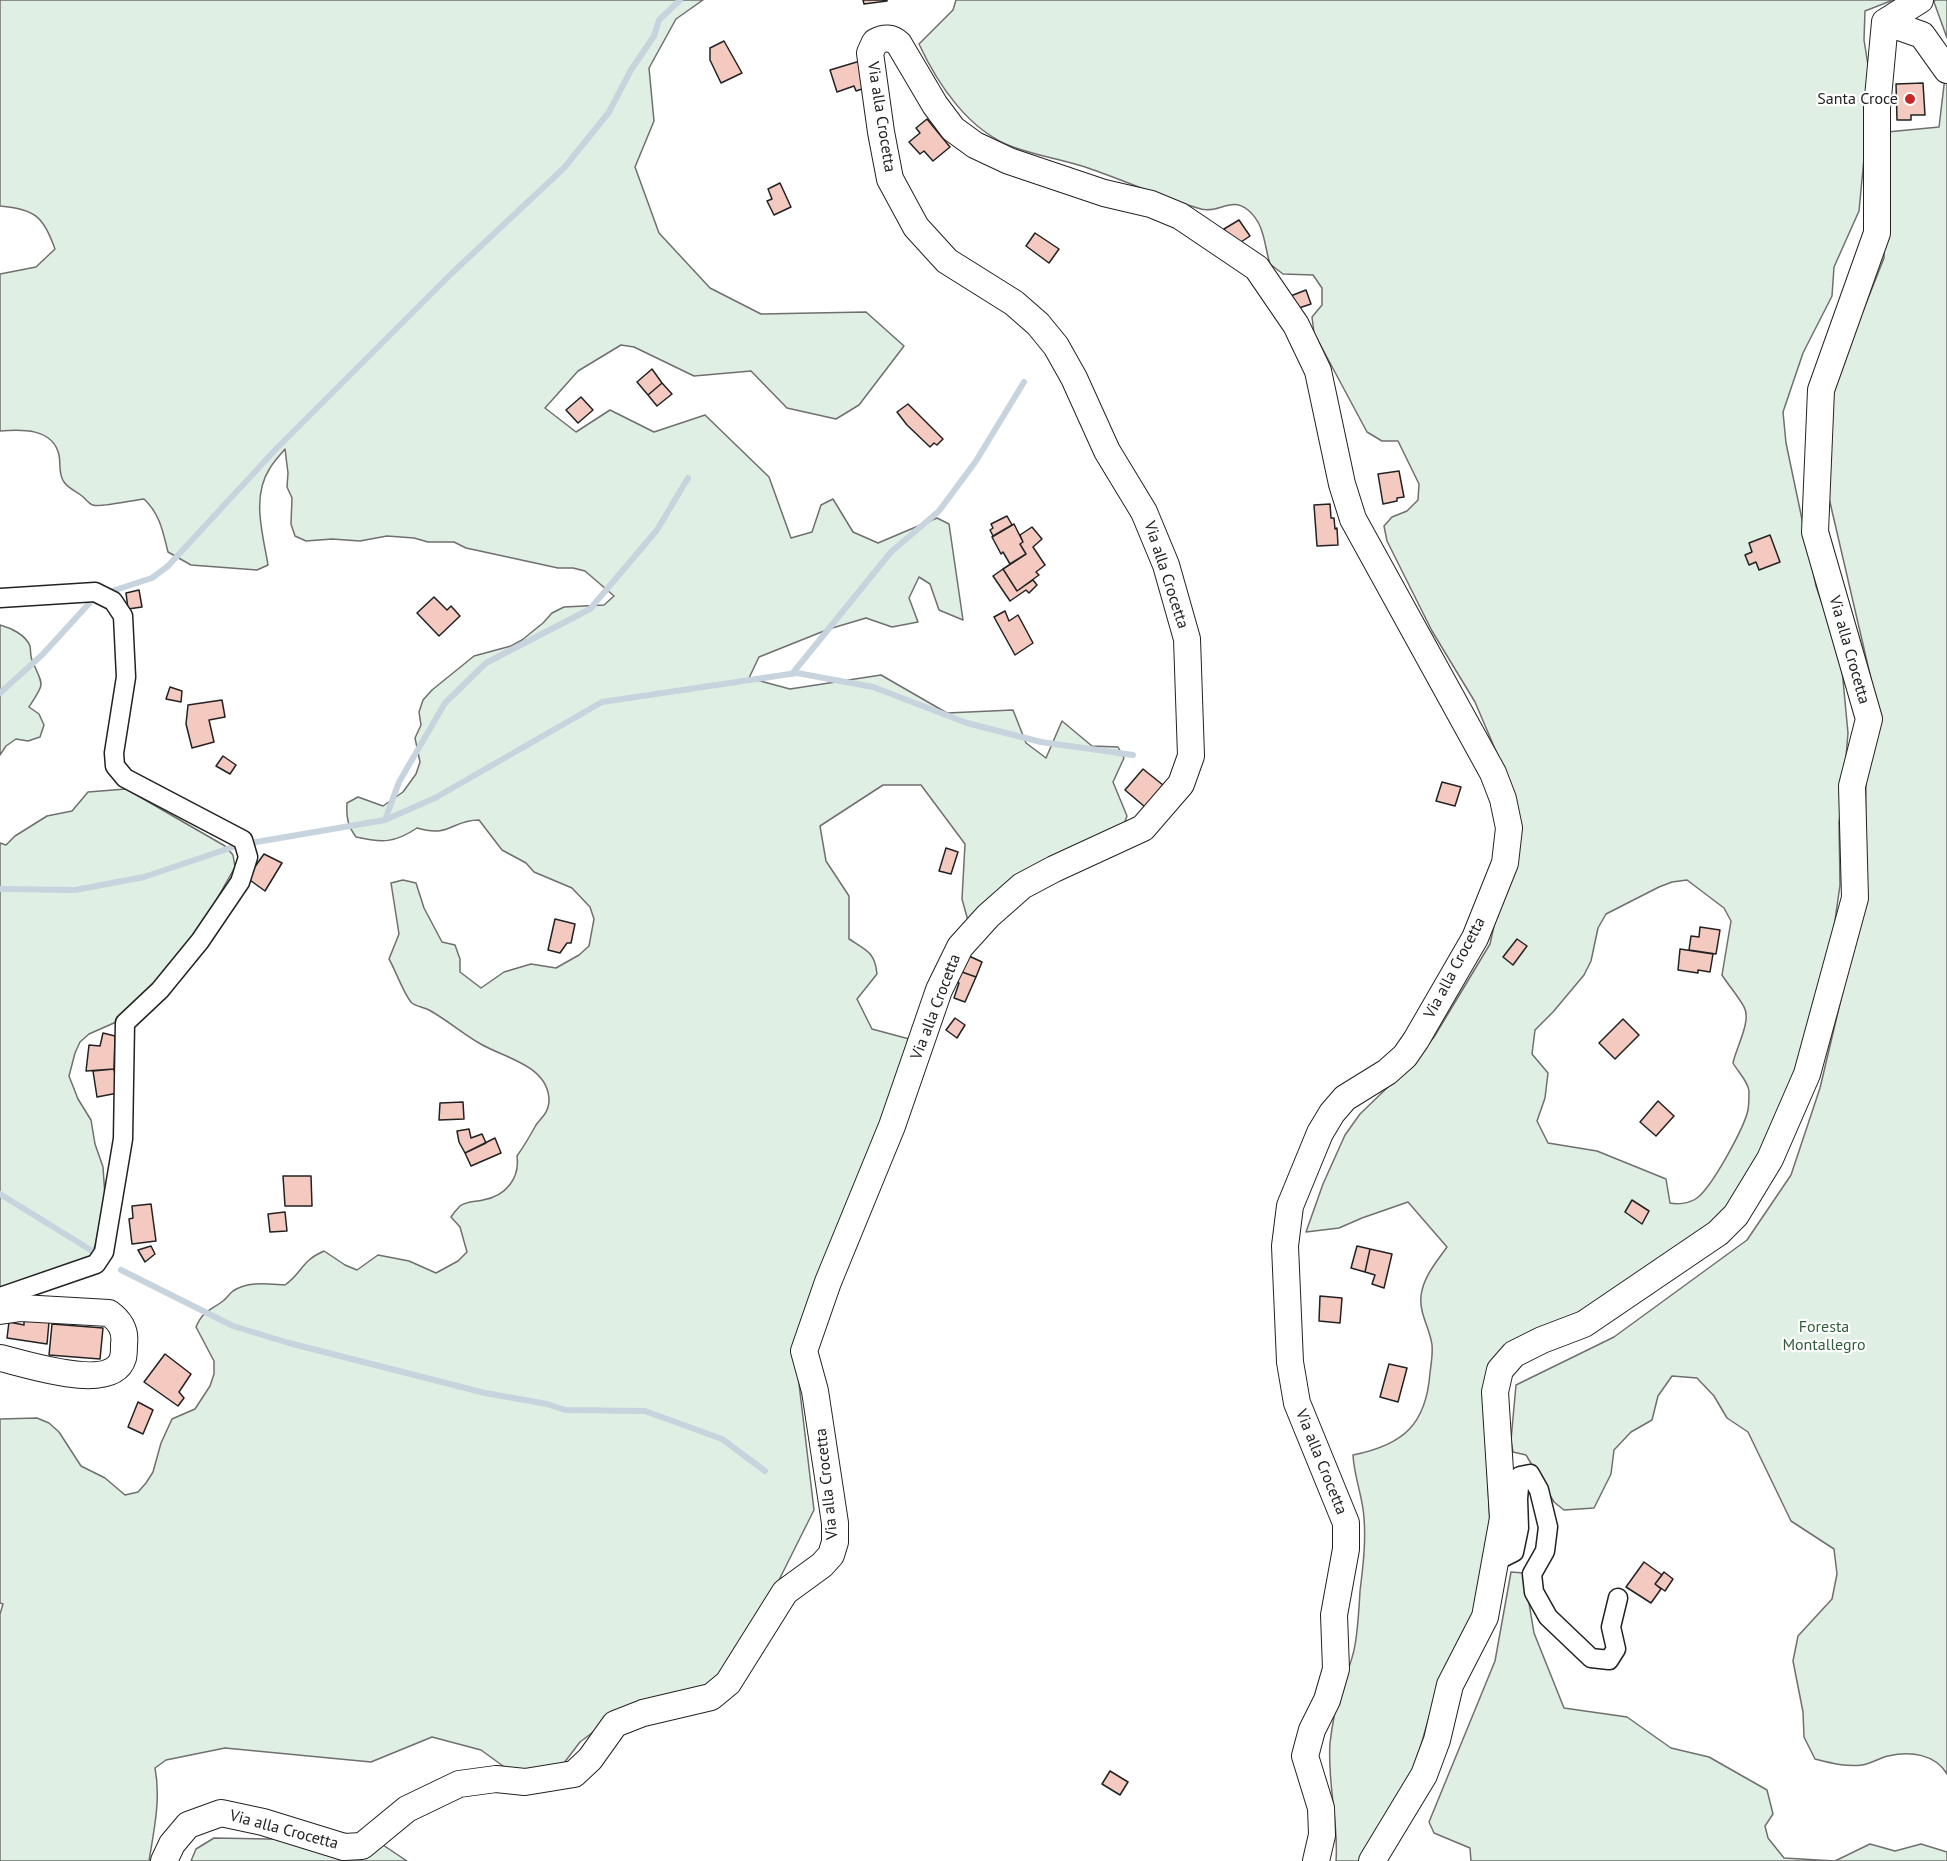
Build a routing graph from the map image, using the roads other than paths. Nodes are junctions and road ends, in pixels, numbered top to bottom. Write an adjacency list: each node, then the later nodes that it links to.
1 (1920, 0): 2 (street)
2 (1885, 22): 3 (street); 8 (street, Via alla Crocetta)
3 (1947, 70)
4 (0, 598): 5 (street)
5 (0, 1297)
6 (0, 1311): 7 (street)
7 (0, 1358)
8 (1496, 1561): 9 (street); 12 (street, Via alla Crocetta)
9 (1618, 1598)
10 (164, 1861): 11 (street, Via alla Crocetta)
11 (1316, 1861)
12 (1372, 1861)

